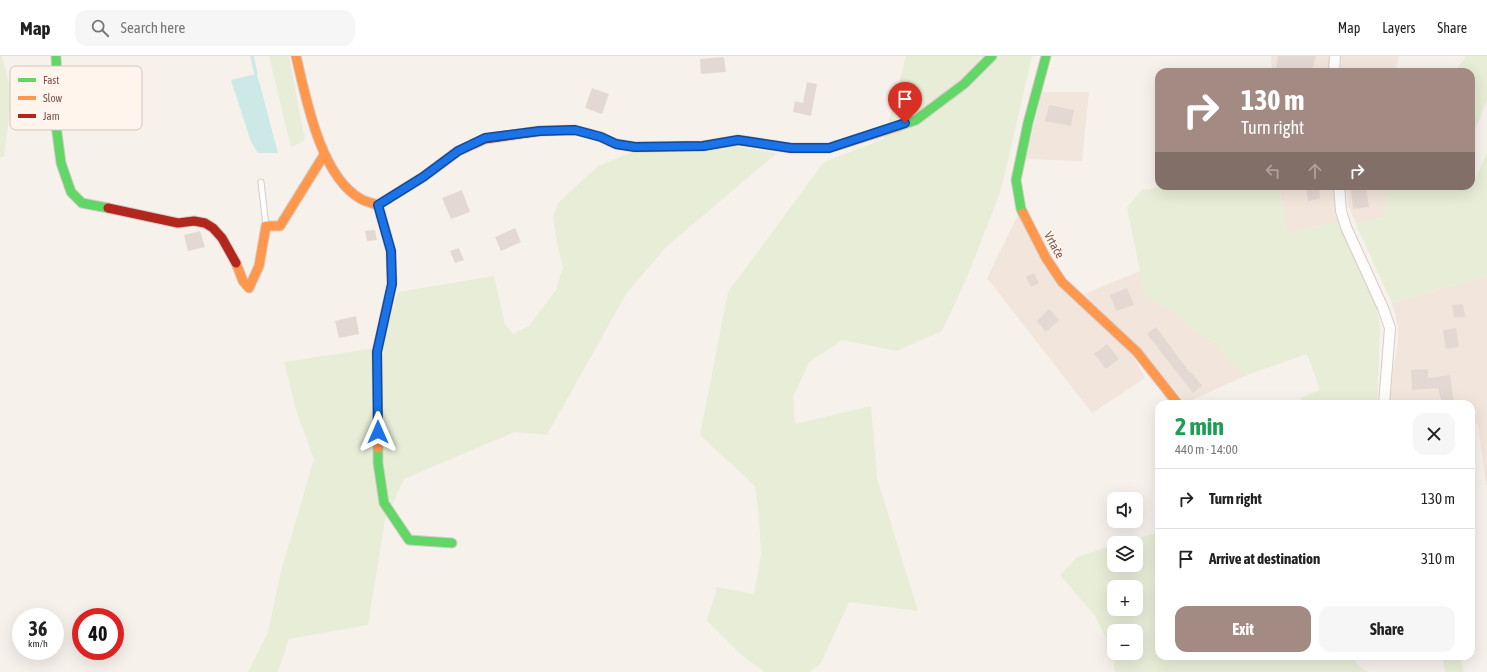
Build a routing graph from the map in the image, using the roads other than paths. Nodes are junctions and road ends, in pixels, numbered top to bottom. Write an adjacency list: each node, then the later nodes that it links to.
1 (56, 56): 6 (street)
2 (296, 56): 9 (street)
3 (992, 56): 12 (street)
4 (1046, 56): 14 (street, Vrtače)
5 (1336, 56): 7 (street)
6 (56, 66)
7 (1334, 68)
8 (57, 130): 13 (street)
9 (324, 155): 12 (street); 13 (street)
10 (261, 182): 13 (lane)
11 (1339, 190): 15 (street)
12 (378, 205): 16 (street)
13 (266, 226)
14 (1175, 400)
15 (1384, 400)
16 (452, 543)

